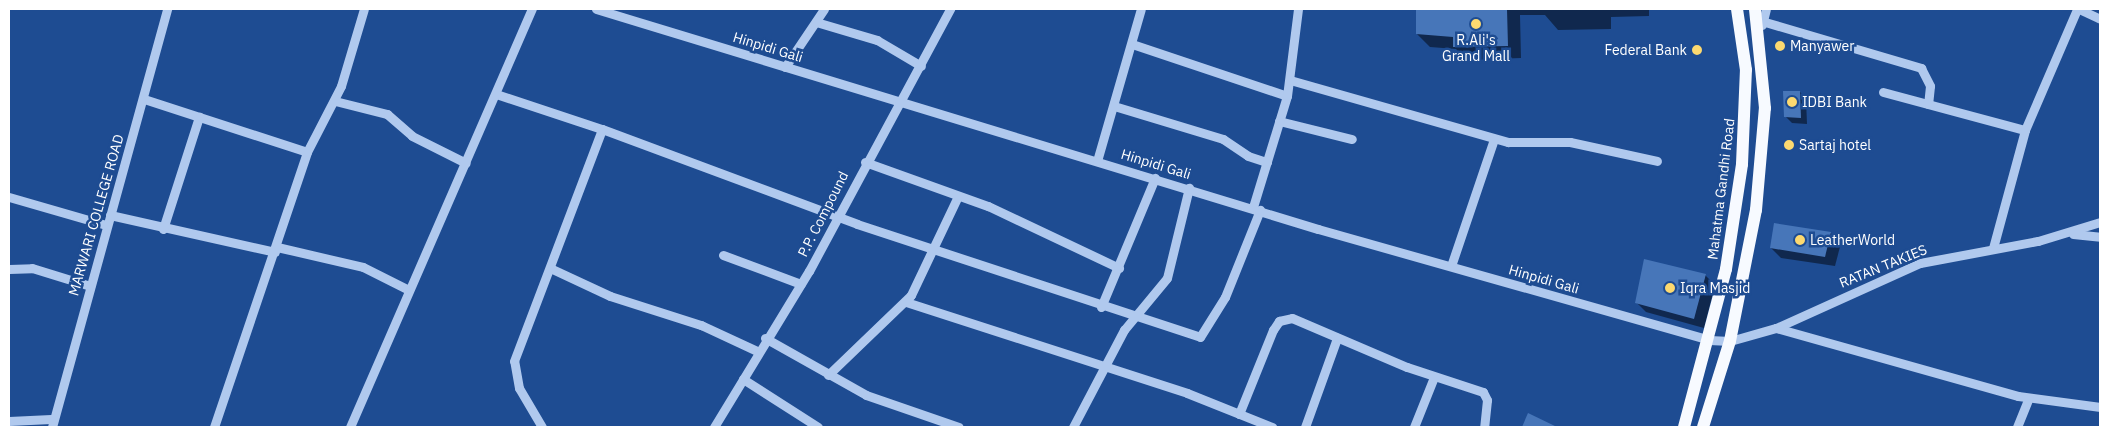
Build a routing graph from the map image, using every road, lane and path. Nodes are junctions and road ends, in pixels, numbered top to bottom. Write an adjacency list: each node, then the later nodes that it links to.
1 (167, 9): 23 (street, MARWARI COLLEGE ROAD)
2 (364, 9): 24 (street)
3 (532, 9): 21 (street)
4 (596, 9): 18 (street, Hinpidi Gali)
5 (824, 9): 14 (street)
6 (950, 9): 17 (street, P.P. Compound)
7 (1141, 9): 16 (street)
8 (1298, 9): 19 (street)
9 (1737, 9): 69 (main road, Mahatma Gandhi Road)
10 (1755, 9): 15 (main road)
11 (1766, 9): 15 (street)
12 (2078, 9): 13 (street); 31 (street)
13 (2100, 19)
14 (816, 22): 17 (street); 18 (street)
15 (1762, 26): 26 (street); 70 (main road)
16 (1132, 44): 22 (street); 27 (street)
17 (920, 66): 25 (street, P.P. Compound)
18 (785, 67): 25 (street, Hinpidi Gali)
19 (1290, 80): 22 (street); 33 (street)
20 (1883, 92): 26 (street)
21 (496, 94): 30 (street); 37 (street)
22 (1287, 96): 29 (street)
23 (144, 99): 28 (street); 45 (street, MARWARI COLLEGE ROAD)
24 (335, 101): 34 (street); 37 (street)
25 (901, 103): 35 (street, Hinpidi Gali); 38 (street, P.P. Compound)
26 (1928, 104): 31 (street)
27 (1114, 106): 35 (street); 39 (street)
28 (199, 117): 34 (street); 49 (street)
29 (1279, 121): 32 (street); 39 (street)
30 (602, 129): 46 (street); 57 (street)
31 (2025, 130): 52 (street)
32 (1352, 139)
33 (1494, 139): 36 (street); 56 (street)
34 (307, 152): 53 (street)
35 (1097, 161): 40 (street, Hinpidi Gali)
36 (1657, 161)
37 (466, 162): 62 (street)
38 (865, 162): 43 (street); 46 (street, P.P. Compound)
39 (1267, 162): 44 (street)
40 (1155, 178): 41 (street, Hinpidi Gali); 58 (street)
41 (1189, 188): 44 (street, Hinpidi Gali); 65 (street)
42 (9, 198): 48 (street)
43 (957, 198): 54 (street); 58 (street)
44 (1257, 208): 56 (street, Hinpidi Gali); 65 (street)
45 (110, 215): 48 (street, MARWARI COLLEGE ROAD); 49 (street)
46 (836, 217): 54 (street); 60 (street, P.P. Compound)
47 (2100, 222): 50 (street, RATAN TAKIES)
48 (106, 225): 61 (street, MARWARI COLLEGE ROAD)
49 (163, 229): 53 (street)
50 (2072, 234): 51 (street); 52 (street, RATAN TAKIES)
51 (2100, 237)
52 (1993, 248): 66 (street, RATAN TAKIES)
53 (276, 250): 62 (street); 81 (street)
54 (935, 250): 63 (street); 64 (street)
55 (723, 254): 60 (street)
56 (1451, 266): 69 (street, Hinpidi Gali)
57 (550, 268): 71 (street); 83 (street)
58 (1119, 268): 64 (street)
59 (9, 269): 61 (street)
60 (801, 284): 67 (street, P.P. Compound)
61 (90, 286): 80 (street, MARWARI COLLEGE ROAD)
62 (407, 289): 82 (street)
63 (906, 302): 72 (street); 73 (street)
64 (1101, 307): 65 (street)
65 (1133, 317): 72 (street)
66 (1776, 328): 70 (street, RATAN TAKIES); 76 (street)
67 (765, 338): 71 (street, P.P. Compound); 73 (street)
68 (1337, 338): 74 (street); 78 (street); 89 (street)
69 (1709, 340): 70 (street, RATAN TAKIES); 92 (main road, Mahatma Gandhi Road)
70 (1730, 341): 93 (main road)
71 (757, 351): 75 (street, P.P. Compound)
72 (1101, 368): 78 (street); 87 (street)
73 (828, 375): 86 (street)
74 (1434, 377): 90 (street); 91 (street)
75 (743, 379): 84 (street, P.P. Compound); 85 (street)
76 (2029, 398): 77 (street); 94 (street)
77 (2100, 407)
78 (1239, 414): 88 (street)
79 (9, 421): 80 (street)
80 (52, 423)
81 (214, 427)
82 (350, 427)
83 (542, 427)
84 (714, 427)
85 (818, 427)
86 (959, 427)
87 (1073, 427)
88 (1272, 427)
89 (1305, 427)
90 (1414, 427)
91 (1484, 427)
92 (1684, 427)
93 (1703, 427)
94 (2017, 427)

